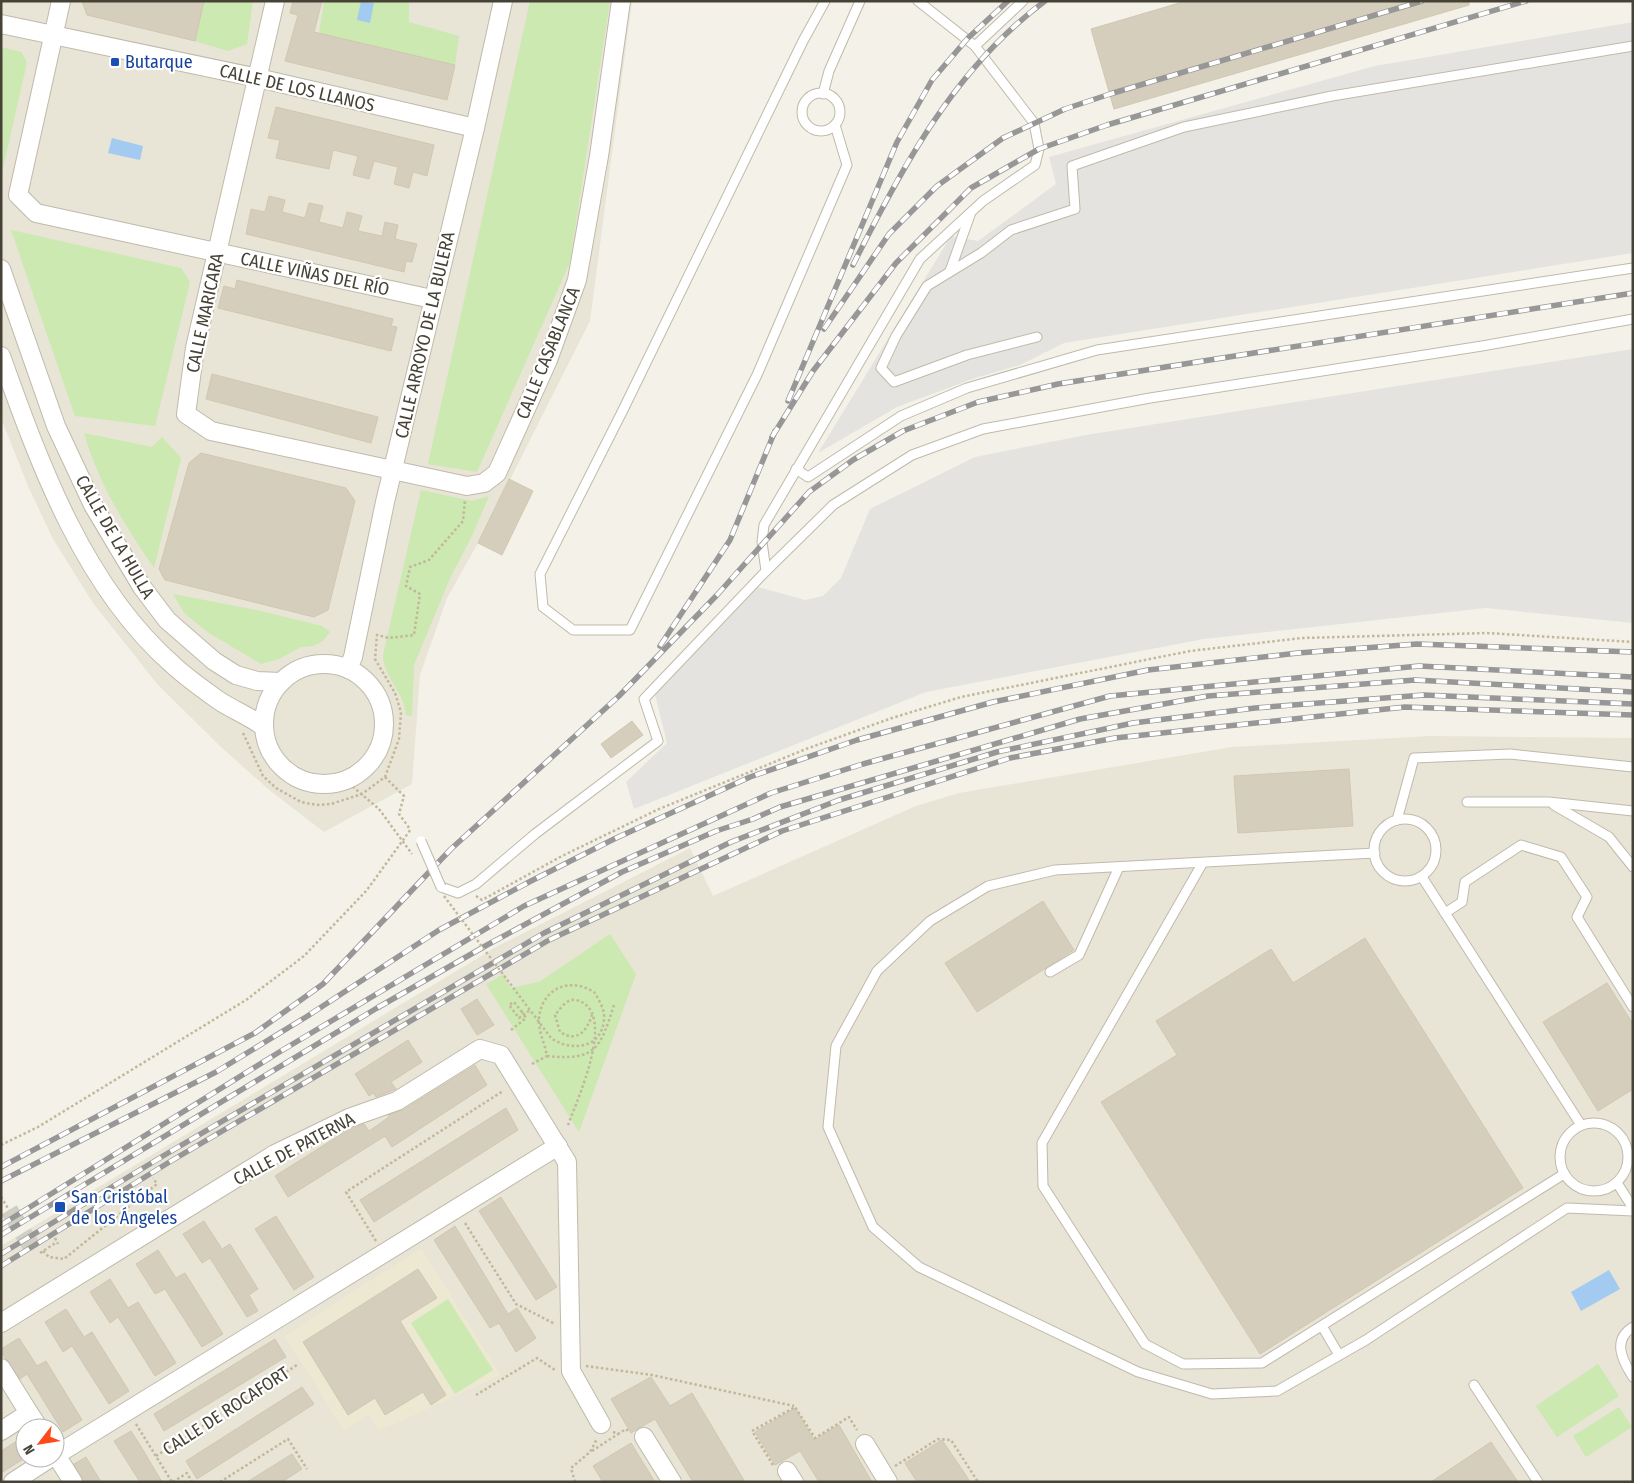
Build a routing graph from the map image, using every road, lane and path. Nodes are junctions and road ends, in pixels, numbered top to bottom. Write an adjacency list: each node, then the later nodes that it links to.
1 (60, 1): 10 (street, CALLE VIÑAS DEL RÍO)
2 (275, 1): 13 (street, CALLE MARICARA)
3 (503, 1): 16 (street, CALLE ARROYO DE LA BULERA)
4 (621, 1): 28 (street, CALLE CASABLANCA)
5 (825, 1): 15 (lane)
6 (860, 1): 14 (lane)
7 (918, 1): 11 (lane)
8 (1023, 1): 11 (lane)
9 (1, 24): 10 (street, CALLE DE LOS LLANOS)
10 (53, 36): 13 (street, CALLE DE LOS LLANOS); 18 (street, CALLE VIÑAS DEL RÍO)
11 (975, 46): 17 (lane)
12 (1633, 46): 21 (lane)
13 (258, 78): 16 (street, CALLE DE LOS LLANOS); 18 (street, CALLE MARICARA)
14 (823, 94): 15 (lane); 15 (lane)
15 (835, 125)
16 (475, 128): 22 (street, CALLE ARROYO DE LA BULERA)
17 (971, 212): 21 (lane); 26 (lane)
18 (217, 254): 22 (street, CALLE VIÑAS DEL RÍO); 27 (street, CALLE MARICARA)
19 (1633, 268): 26 (lane)
20 (1, 269): 32 (street, CALLE DE LA HULLA)
21 (950, 271): 24 (lane)
22 (432, 299): 27 (street, CALLE ARROYO DE LA BULERA)
23 (1633, 319): 29 (lane)
24 (1037, 337)
25 (1, 356): 33 (street, CALLE DE LA HULLA)
26 (796, 469): 29 (lane)
27 (393, 471): 28 (street, CALLE CASABLANCA); 31 (street, CALLE ARROYO DE LA BULERA)
28 (467, 486): 36 (path)
29 (766, 571): 50 (lane)
30 (1633, 642): 50 (path)
31 (348, 669): 32 (street); 37 (street)
32 (280, 682): 33 (street)
33 (264, 727): 37 (street)
34 (238, 729): 38 (path)
35 (1633, 767): 42 (lane)
36 (385, 777): 38 (path); 67 (path)
37 (345, 780): 38 (path)
38 (362, 794): 45 (path, bridge)
39 (1467, 802): 40 (lane)
40 (1549, 802): 41 (lane); 47 (lane)
41 (1633, 811)
42 (1397, 820): 44 (lane); 49 (lane)
43 (421, 841): 51 (lane, bridge)
44 (1375, 853): 46 (lane); 49 (lane)
45 (414, 856)
46 (1202, 864): 48 (lane); 79 (lane)
47 (1633, 866)
48 (1119, 867): 53 (lane); 82 (lane)
49 (1422, 877): 52 (lane)
50 (466, 888): 51 (lane)
51 (442, 891): 56 (path, bridge)
52 (1445, 913): 55 (lane); 65 (lane)
53 (1050, 972)
54 (614, 1005): 60 (path)
55 (1633, 1007)
56 (530, 1010): 58 (path, bridge); 59 (path, bridge)
57 (592, 1015): 57 (path); 59 (path)
58 (511, 1030)
59 (594, 1039): 60 (path); 61 (path, bridge)
60 (595, 1050): 61 (path); 64 (path)
61 (547, 1056): 62 (path)
62 (532, 1064)
63 (503, 1092): 77 (path)
64 (568, 1124)
65 (1581, 1125): 66 (lane); 69 (lane)
66 (1629, 1140): 71 (lane)
67 (1, 1145)
68 (558, 1146): 78 (street, CALLE DE PATERNA); 81 (street, CALLE DE PATERNA); 91 (street)
69 (1564, 1174): 71 (lane); 79 (lane)
70 (153, 1178): 76 (path)
71 (1617, 1183): 74 (lane)
72 (1, 1197): 73 (path)
73 (9, 1210)
74 (1633, 1210): 82 (lane)
75 (462, 1218): 81 (path)
76 (55, 1238)
77 (380, 1246)
78 (1, 1323)
79 (1322, 1326): 82 (lane)
80 (1633, 1327): 87 (lane)
81 (570, 1331): 93 (street, CALLE DE PATERNA)
82 (1340, 1355)
83 (297, 1366): 101 (path, CALLE DE ROCAFORT)
84 (586, 1366): 90 (path)
85 (1, 1368): 92 (street)
86 (561, 1374): 89 (path)
87 (1633, 1377)
88 (1474, 1385): 115 (lane)
89 (476, 1396)
90 (795, 1406): 98 (path); 105 (path)
91 (128, 1410): 99 (street); 101 (path, CALLE DE ROCAFORT)
92 (32, 1418)
93 (601, 1424): 96 (path); 100 (path)
94 (15, 1427): 95 (street)
95 (1, 1431)
96 (618, 1434): 97 (path); 100 (path)
97 (644, 1437): 113 (street)
98 (865, 1444): 106 (street)
99 (65, 1448)
100 (590, 1452): 112 (path)
101 (156, 1456): 109 (path, CALLE DE ROCAFORT)
102 (35, 1468): 107 (street)
103 (64, 1468): 108 (street)
104 (307, 1469): 111 (path)
105 (791, 1476)
106 (886, 1478): 114 (path)
107 (13, 1482)
108 (73, 1482)
109 (173, 1482): 110 (path, CALLE DE ROCAFORT)
110 (192, 1482)
111 (220, 1482)
112 (574, 1482)
113 (672, 1482)
114 (978, 1482)
115 (1538, 1482)

